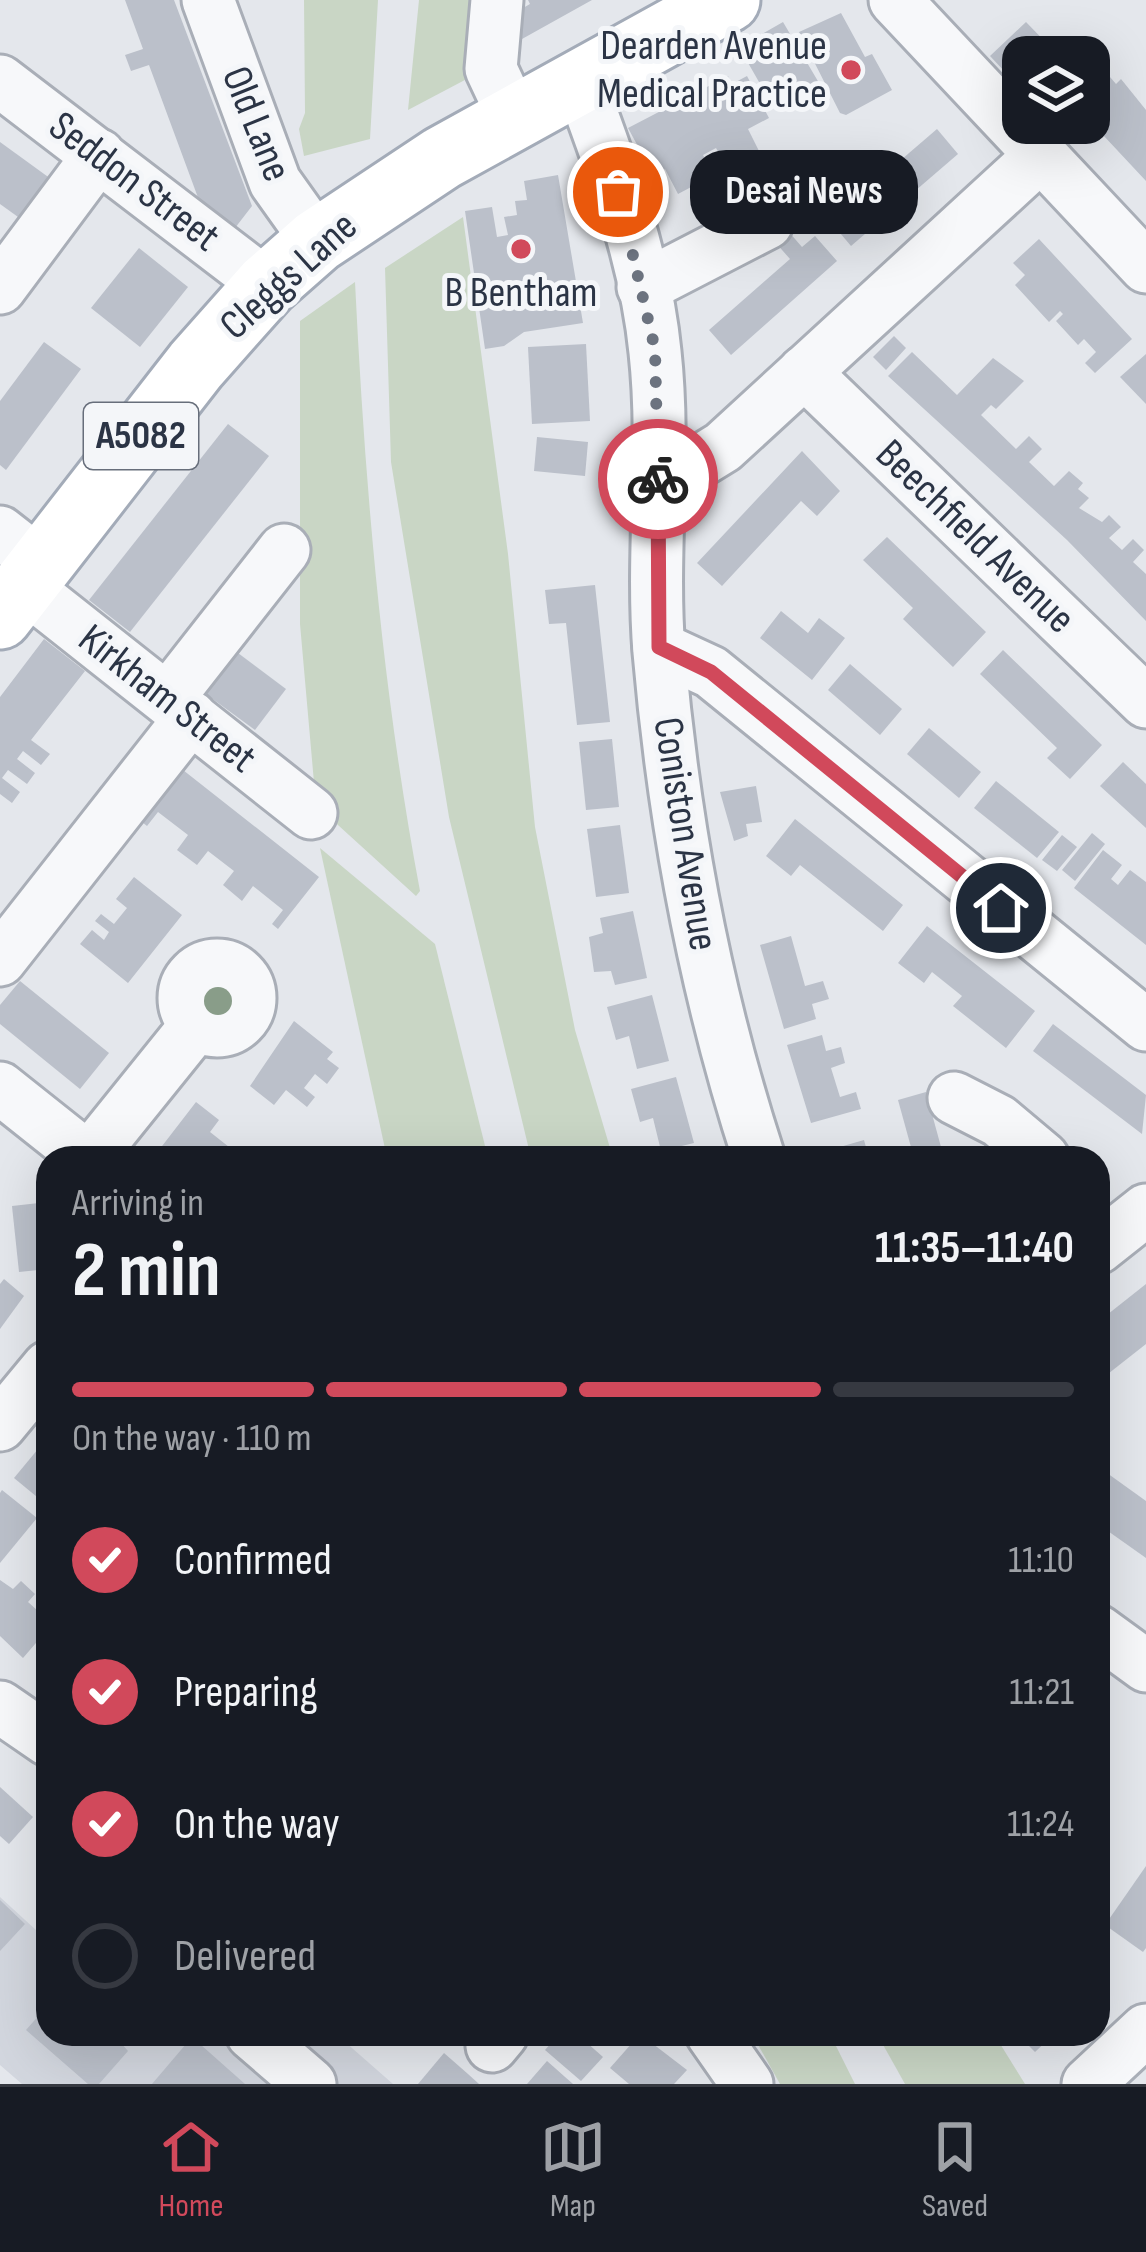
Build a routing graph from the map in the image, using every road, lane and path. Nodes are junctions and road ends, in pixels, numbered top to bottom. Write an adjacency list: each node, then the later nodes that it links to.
1 (208, 0): 11 (street, Old Lane)
2 (497, 0): 7 (street)
3 (728, 0): 6 (main road, Cleggs Lane / A5082)
4 (895, 0): 9 (street)
5 (0, 81): 8 (street, Seddon Street)
6 (580, 82): 7 (main road, Cleggs Lane / A5082); 14 (street, Coniston Avenue)
7 (503, 124): 11 (main road, Cleggs Lane / A5082)
8 (99, 155): 13 (street, Seddon Street); 15 (street)
9 (1040, 155): 12 (street); 16 (street)
10 (766, 223): 14 (street)
11 (333, 229): 13 (main road, Cleggs Lane / A5082)
12 (1146, 267)
13 (267, 284): 19 (main road, Cleggs Lane / A5082)
14 (643, 287): 17 (street, Coniston Avenue)
15 (0, 288)
16 (804, 373): 17 (street); 21 (street, Beechfield Avenue)
17 (658, 474): 20 (street, Coniston Avenue)
18 (284, 550): 22 (street)
19 (16, 575): 22 (street, Kirkham Street)
20 (659, 647): 26 (street); 31 (street, Coniston Avenue)
21 (1146, 702)
22 (180, 707): 23 (street, Kirkham Street); 24 (street)
23 (310, 813)
24 (0, 960)
25 (197, 1024): 30 (street)
26 (1146, 1025)
27 (0, 1088): 29 (street)
28 (954, 1098): 32 (street)
29 (73, 1146)
30 (98, 1146)
31 (754, 1146)
32 (1029, 1146)
33 (36, 1382): 34 (street)
34 (0, 1425)
35 (1110, 1639): 36 (street)
36 (1146, 1666)
37 (0, 1707): 38 (street)
38 (36, 1732)
39 (1146, 2030): 44 (street)
40 (266, 2046): 42 (street)
41 (720, 2046): 43 (street)
42 (310, 2084)
43 (747, 2084)
44 (1088, 2084)

